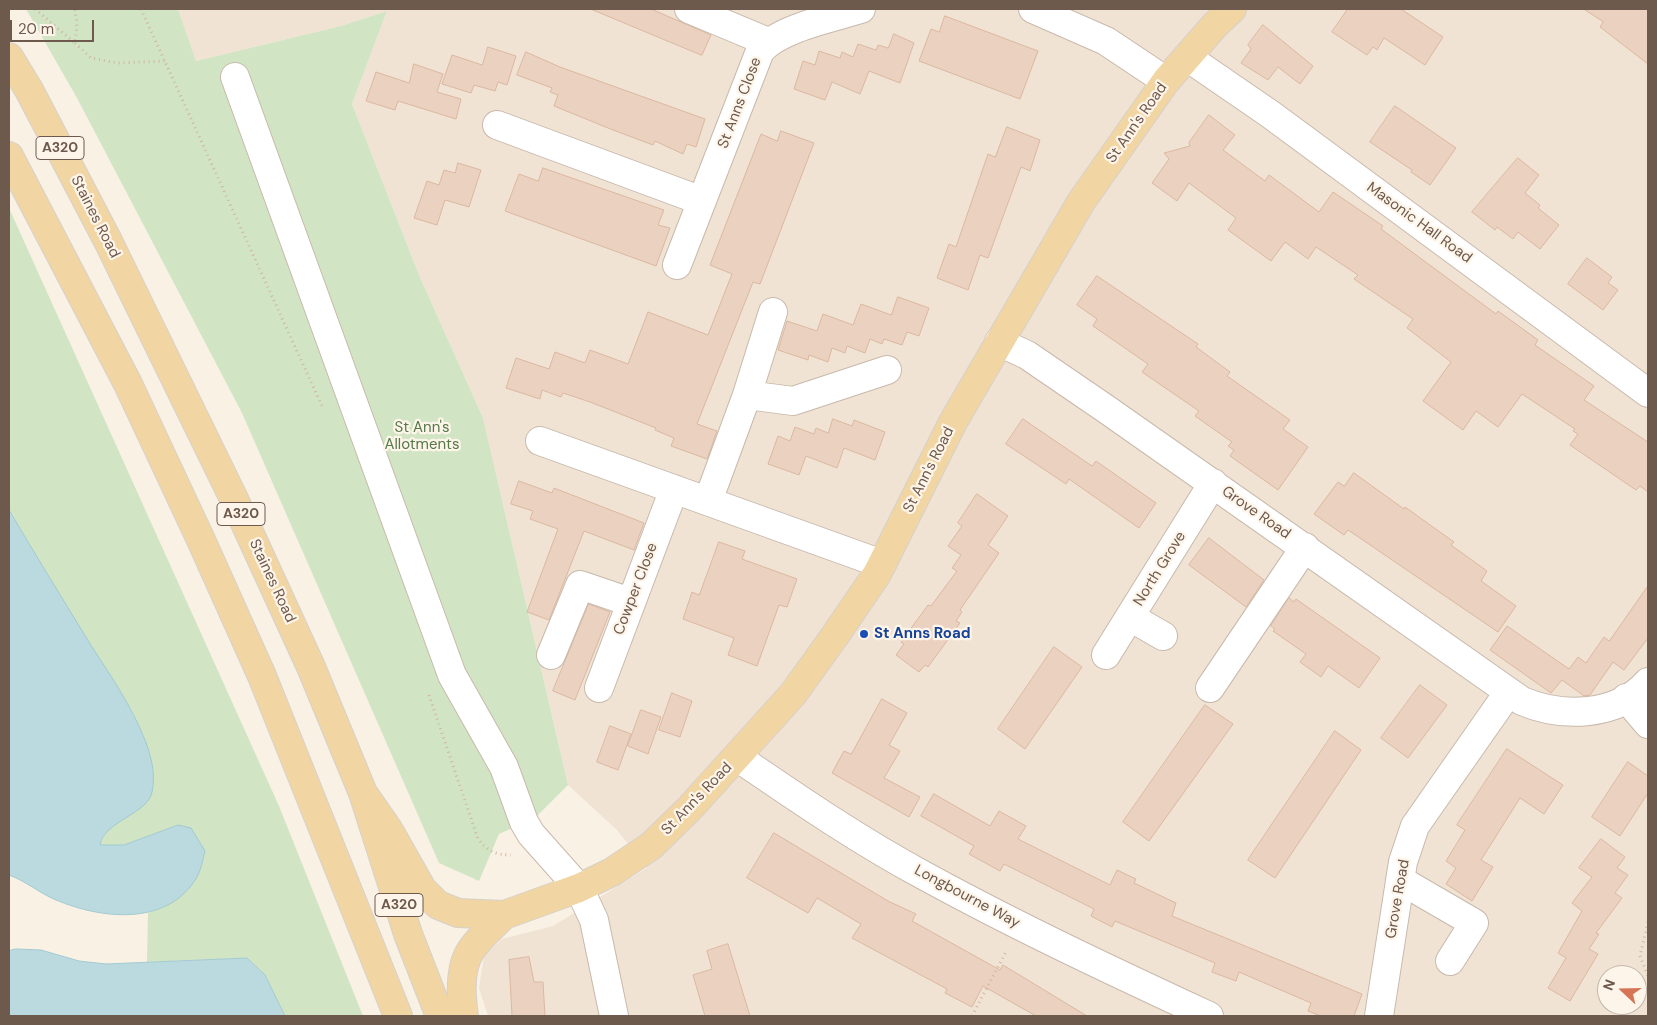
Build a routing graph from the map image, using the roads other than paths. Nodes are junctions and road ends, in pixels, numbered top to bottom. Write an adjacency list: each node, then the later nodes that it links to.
1 (689, 9): 5 (street)
2 (861, 9): 5 (street, St Anns Close)
3 (1033, 9): 9 (street)
4 (1232, 9): 7 (main road, St Ann's Road)
5 (768, 42): 12 (street, St Anns Close)
6 (9, 57): 37 (main road, Staines Road / A320)
7 (1187, 57): 9 (main road, St Ann's Road); 17 (street, Masonic Hall Road)
8 (234, 77): 39 (street)
9 (1166, 81): 15 (main road, St Ann's Road)
10 (497, 124): 12 (street)
11 (9, 156): 44 (main road, A320)
12 (702, 201): 13 (street, St Anns Close)
13 (677, 265)
14 (773, 312): 18 (street)
15 (999, 342): 20 (street, Grove Road); 24 (main road, St Ann's Road)
16 (887, 370): 18 (street)
17 (1648, 393)
18 (746, 394): 22 (street)
19 (540, 441): 21 (street)
20 (1213, 483): 23 (street, Grove Road); 26 (street, North Grove)
21 (674, 489): 22 (street); 25 (street, Cowper Close)
22 (708, 501): 24 (street)
23 (1305, 547): 32 (street); 33 (street, Grove Road)
24 (882, 564): 36 (main road, St Ann's Road)
25 (630, 602): 28 (street); 31 (street, Cowper Close)
26 (1130, 617): 27 (street); 29 (street, North Grove)
27 (1162, 636)
28 (551, 655)
29 (1106, 655)
30 (1648, 682): 34 (street, Grove Road)
31 (599, 688)
32 (1210, 688)
33 (1508, 693): 34 (street, Grove Road); 38 (street, Grove Road)
34 (1626, 698): 35 (street)
35 (1648, 724)
36 (737, 757): 39 (main road, St Ann's Road); 49 (street, Longbourne Way)
37 (363, 793): 40 (main road, St Ann's Road); 42 (main road, Staines Road / A320)
38 (1400, 880): 43 (street); 50 (street, Grove Road)
39 (579, 888): 41 (main road, St Ann's Road); 48 (street)
40 (458, 913): 41 (main road, St Ann's Road); 42 (main road, St Ann's Road)
41 (504, 915): 47 (main road, St Ann's Road)
42 (408, 934): 44 (main road, St Ann's Road); 46 (main road, Staines Road / A320)
43 (1450, 961)
44 (385, 982): 45 (main road, A320)
45 (398, 1016)
46 (440, 1016)
47 (464, 1016)
48 (614, 1016)
49 (1209, 1016)
50 (1379, 1016)

